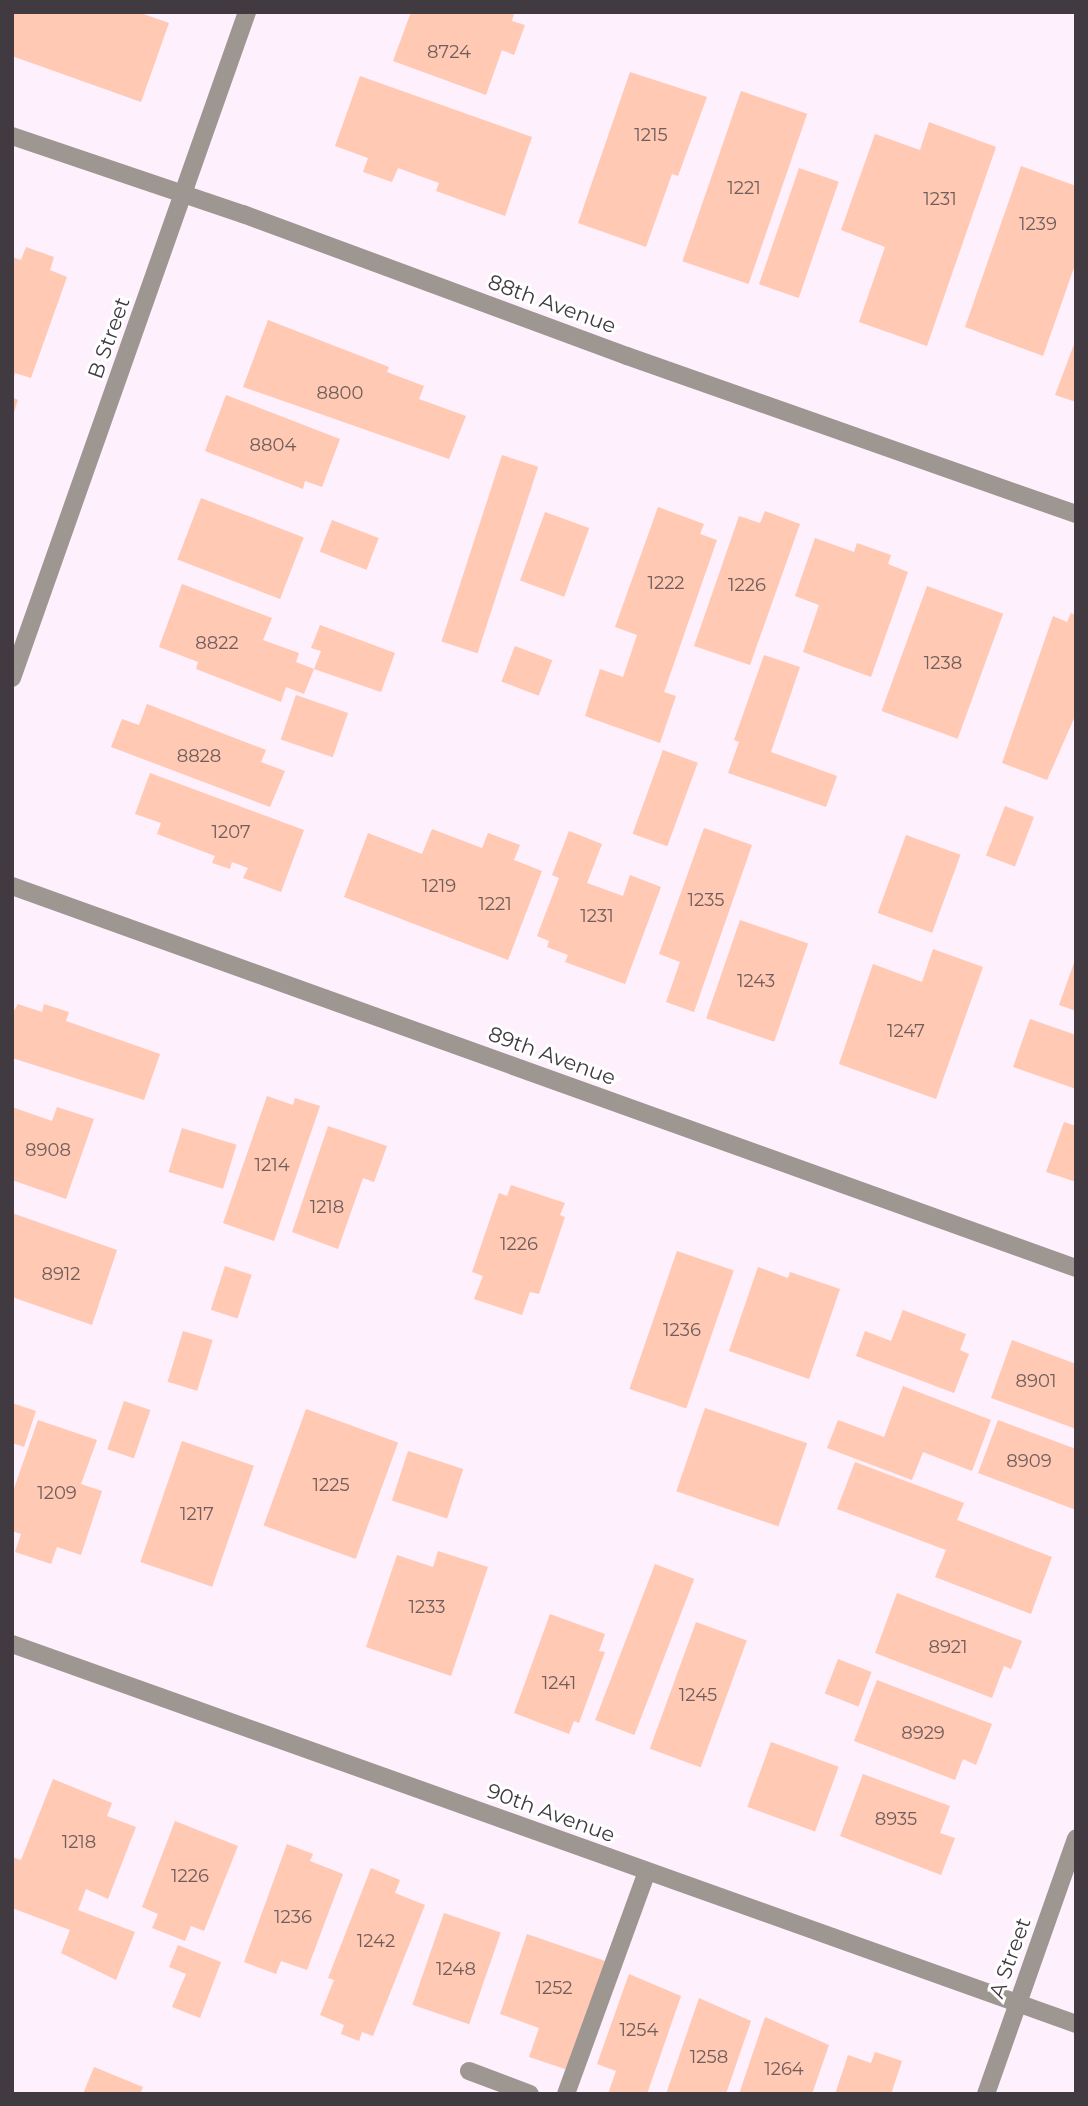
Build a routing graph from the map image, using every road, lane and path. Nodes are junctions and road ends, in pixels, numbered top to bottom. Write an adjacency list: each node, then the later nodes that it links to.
1 (247, 12): 3 (street, B Street)
2 (12, 136): 3 (street, 88th Avenue)
3 (183, 194): 4 (street, 88th Avenue); 5 (street, B Street)
4 (1076, 514)
5 (12, 678)
6 (12, 886): 7 (street, 89th Avenue)
7 (1076, 1268)
8 (12, 1644): 10 (street, 90th Avenue)
9 (1076, 1838): 11 (street, A Street)
10 (647, 1872): 11 (street, 90th Avenue); 15 (street)
11 (1017, 2004): 12 (street, 90th Avenue); 16 (street, A Street)
12 (1076, 2024)
13 (470, 2071): 14 (street)
14 (530, 2094)
15 (566, 2094)
16 (986, 2094)

